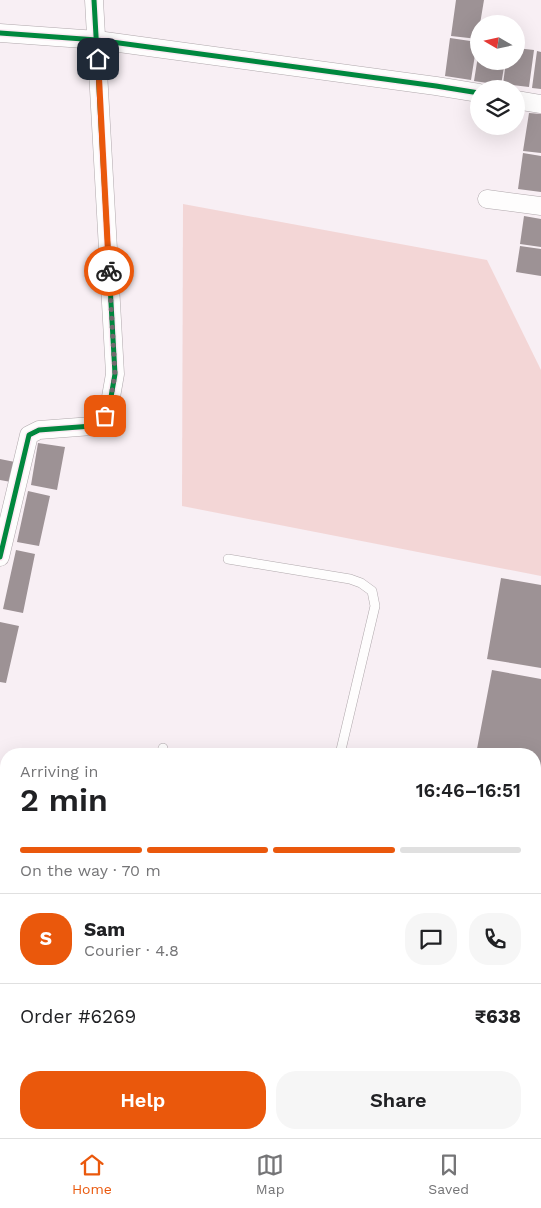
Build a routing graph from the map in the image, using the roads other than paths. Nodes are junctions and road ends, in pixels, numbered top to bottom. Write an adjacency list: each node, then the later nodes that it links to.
1 (94, 0): 3 (street)
2 (0, 33): 3 (street)
3 (97, 40): 4 (street); 9 (street)
4 (470, 92)
5 (525, 101): 6 (street)
6 (541, 104)
7 (487, 199): 8 (street)
8 (541, 206)
9 (4, 520): 10 (street)
10 (0, 557)
11 (228, 559): 12 (lane)
12 (341, 748)

